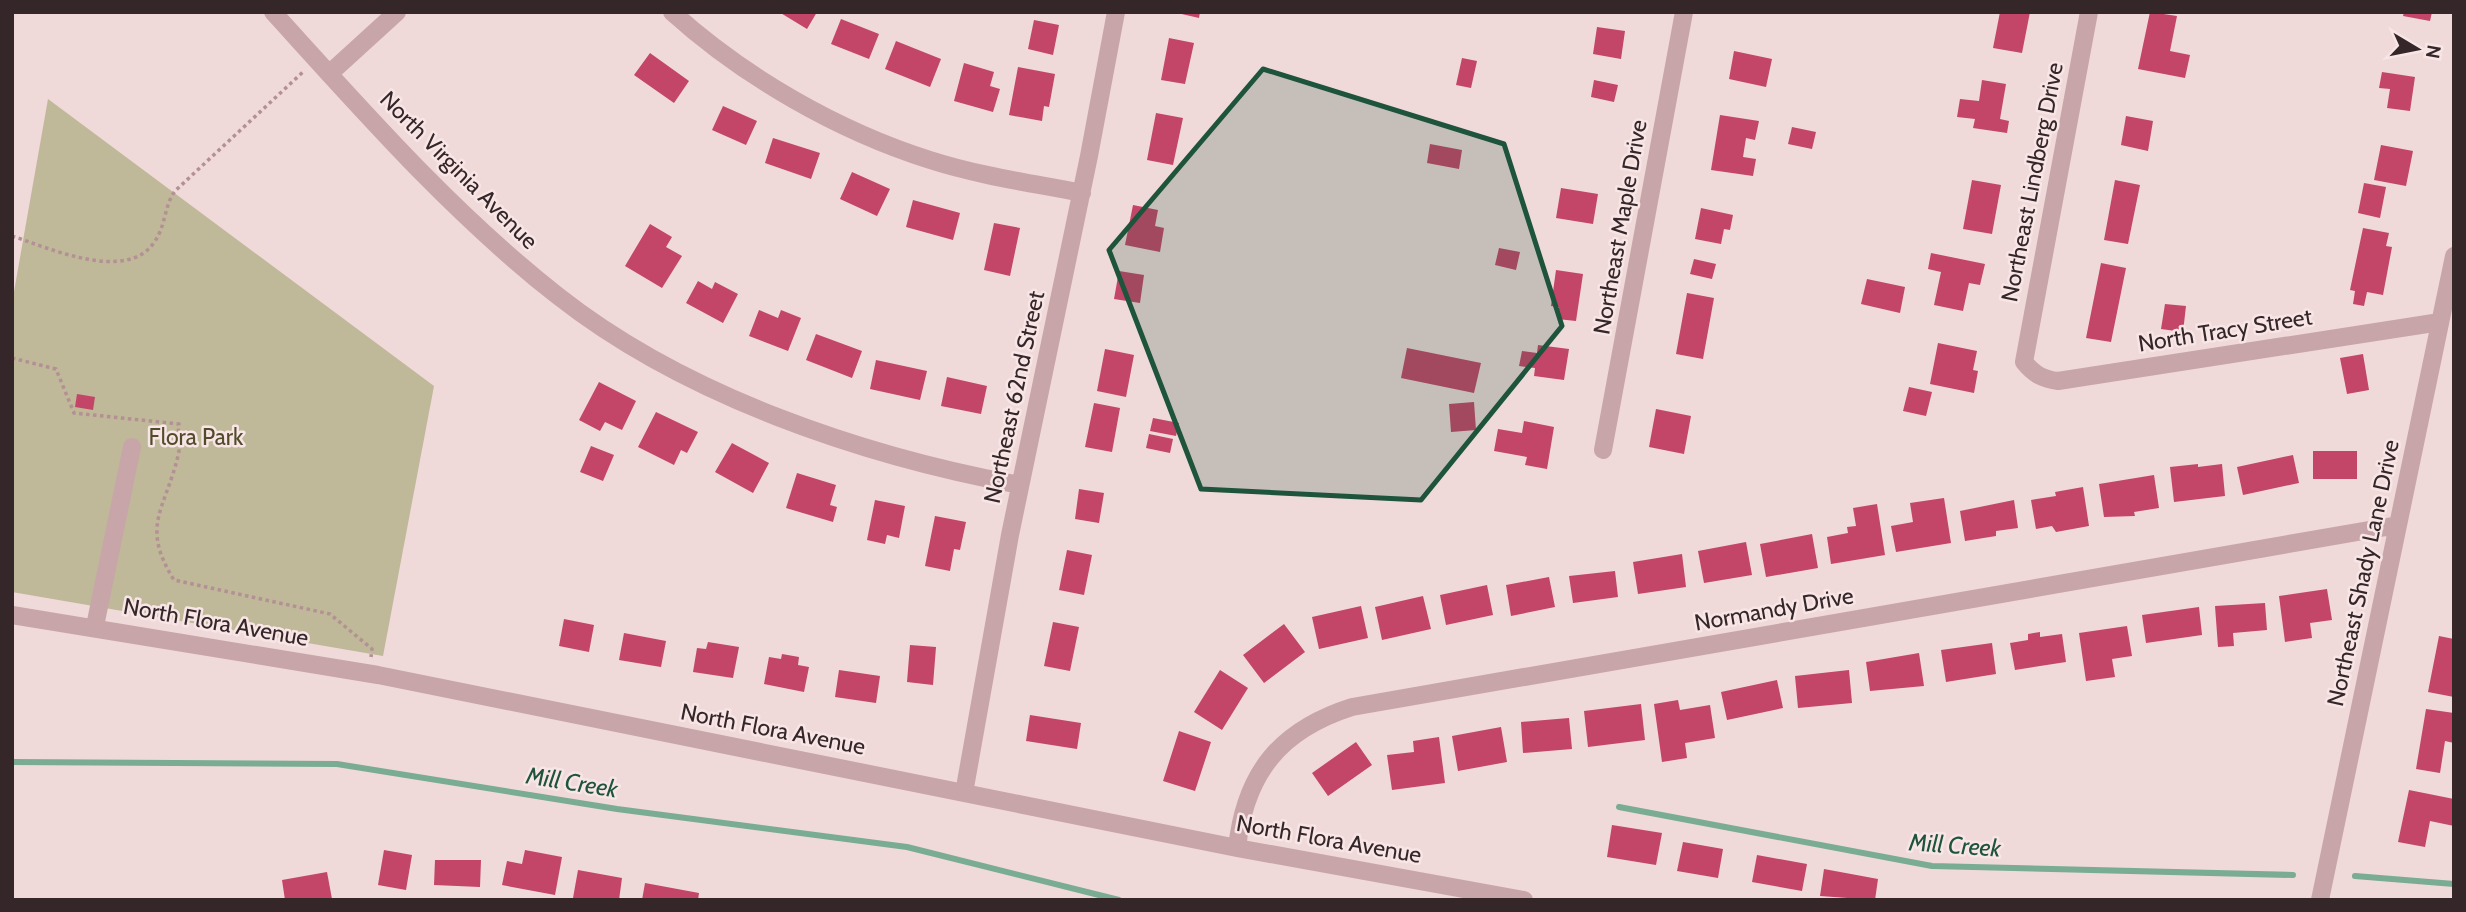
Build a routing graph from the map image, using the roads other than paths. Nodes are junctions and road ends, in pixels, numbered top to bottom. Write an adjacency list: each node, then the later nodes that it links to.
1 (273, 12): 7 (street, North Virginia Avenue)
2 (397, 12): 7 (street)
3 (672, 12): 8 (street)
4 (1115, 12): 8 (street, Northeast 62nd Street)
5 (1684, 12): 13 (street, Northeast Maple Drive)
6 (2089, 12): 11 (street, Northeast Lindberg Drive)
7 (329, 74): 14 (street, North Virginia Avenue)
8 (1082, 193): 14 (street, Northeast 62nd Street)
9 (2454, 256): 10 (street, Northeast Shady Lane Drive)
10 (2440, 322): 11 (street, North Tracy Street); 15 (street, Northeast Shady Lane Drive)
11 (2024, 362)
12 (132, 447): 17 (street)
13 (1603, 450)
14 (1020, 485): 18 (street, Northeast 62nd Street)
15 (2398, 525): 19 (street, Normandy Drive); 21 (street, Northeast Shady Lane Drive)
16 (12, 615): 17 (street, North Flora Avenue)
17 (95, 626): 18 (street, North Flora Avenue)
18 (964, 793): 19 (street, North Flora Avenue)
19 (1237, 848): 20 (street, North Flora Avenue)
20 (1524, 900)
21 (2320, 900)

